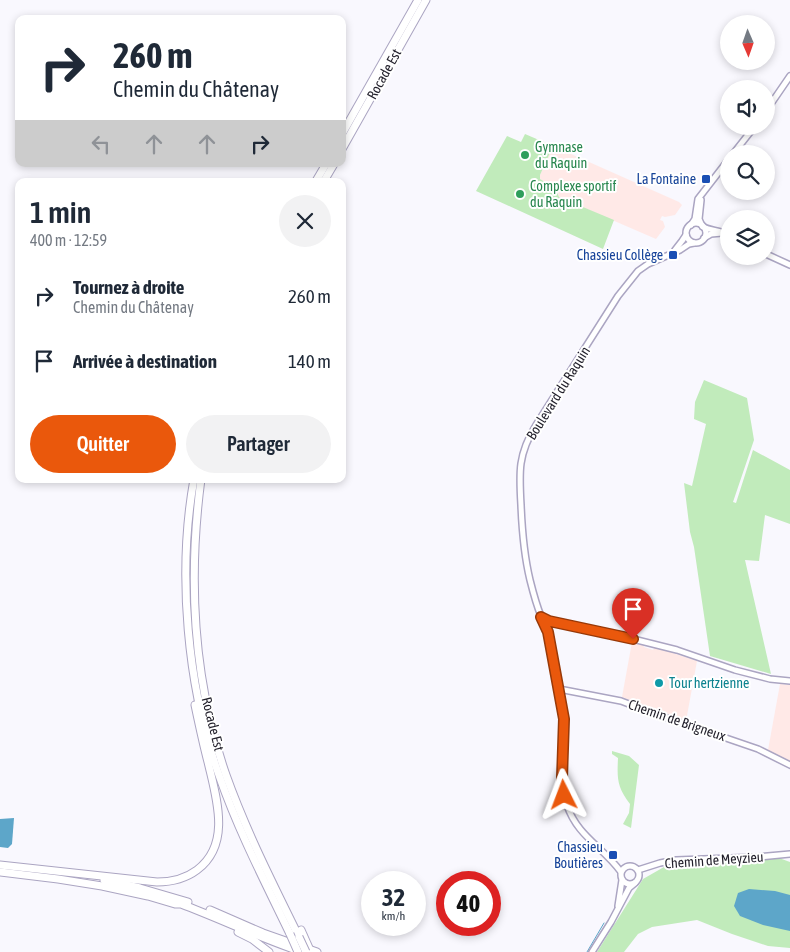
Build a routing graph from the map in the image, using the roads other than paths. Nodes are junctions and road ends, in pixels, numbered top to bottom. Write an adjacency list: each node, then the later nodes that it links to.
1 (418, 0): 5 (highway, Rocade Est)
2 (426, 0): 6 (highway, Rocade Est)
3 (790, 76): 4 (street)
4 (775, 98)
5 (346, 127)
6 (346, 142)
7 (324, 167): 10 (highway)
8 (332, 167): 11 (highway)
9 (720, 170): 12 (street)
10 (318, 178)
11 (326, 178)
12 (703, 192): 13 (street); 14 (street)
13 (691, 225): 14 (street); 17 (street)
14 (703, 227): 15 (street); 18 (street)
15 (720, 231)
16 (720, 234): 18 (street)
17 (686, 235): 19 (street); 20 (street, Boulevard du Raquin)
18 (704, 238): 19 (street)
19 (694, 243): 20 (street, Boulevard du Raquin)
20 (673, 252): 25 (street, Boulevard du Raquin)
21 (775, 258): 22 (street)
22 (790, 265)
23 (193, 483): 26 (highway, Rocade Est)
24 (201, 483): 40 (highway, Rocade Est)
25 (541, 617): 27 (street); 28 (street, Boulevard du Raquin)
26 (194, 673): 35 (highway); 43 (highway, Rocade Est, bridge)
27 (790, 681)
28 (559, 689): 29 (street, Chemin de Brigneux); 34 (street, Boulevard du Raquin)
29 (790, 765)
30 (790, 854): 32 (street, Chemin de Meyzieu)
31 (0, 865): 35 (highway)
32 (638, 870): 34 (street); 37 (street)
33 (0, 872): 38 (highway)
34 (621, 872): 36 (street)
35 (66, 873): 44 (highway)
36 (622, 880): 37 (street); 39 (street)
37 (636, 883): 39 (street)
38 (175, 904): 42 (highway); 43 (highway)
39 (617, 911): 45 (street)
40 (293, 924): 41 (highway, Rocade Est, bridge); 41 (highway)
41 (309, 951)
42 (269, 952)
43 (300, 952)
44 (316, 952)
45 (592, 952)

